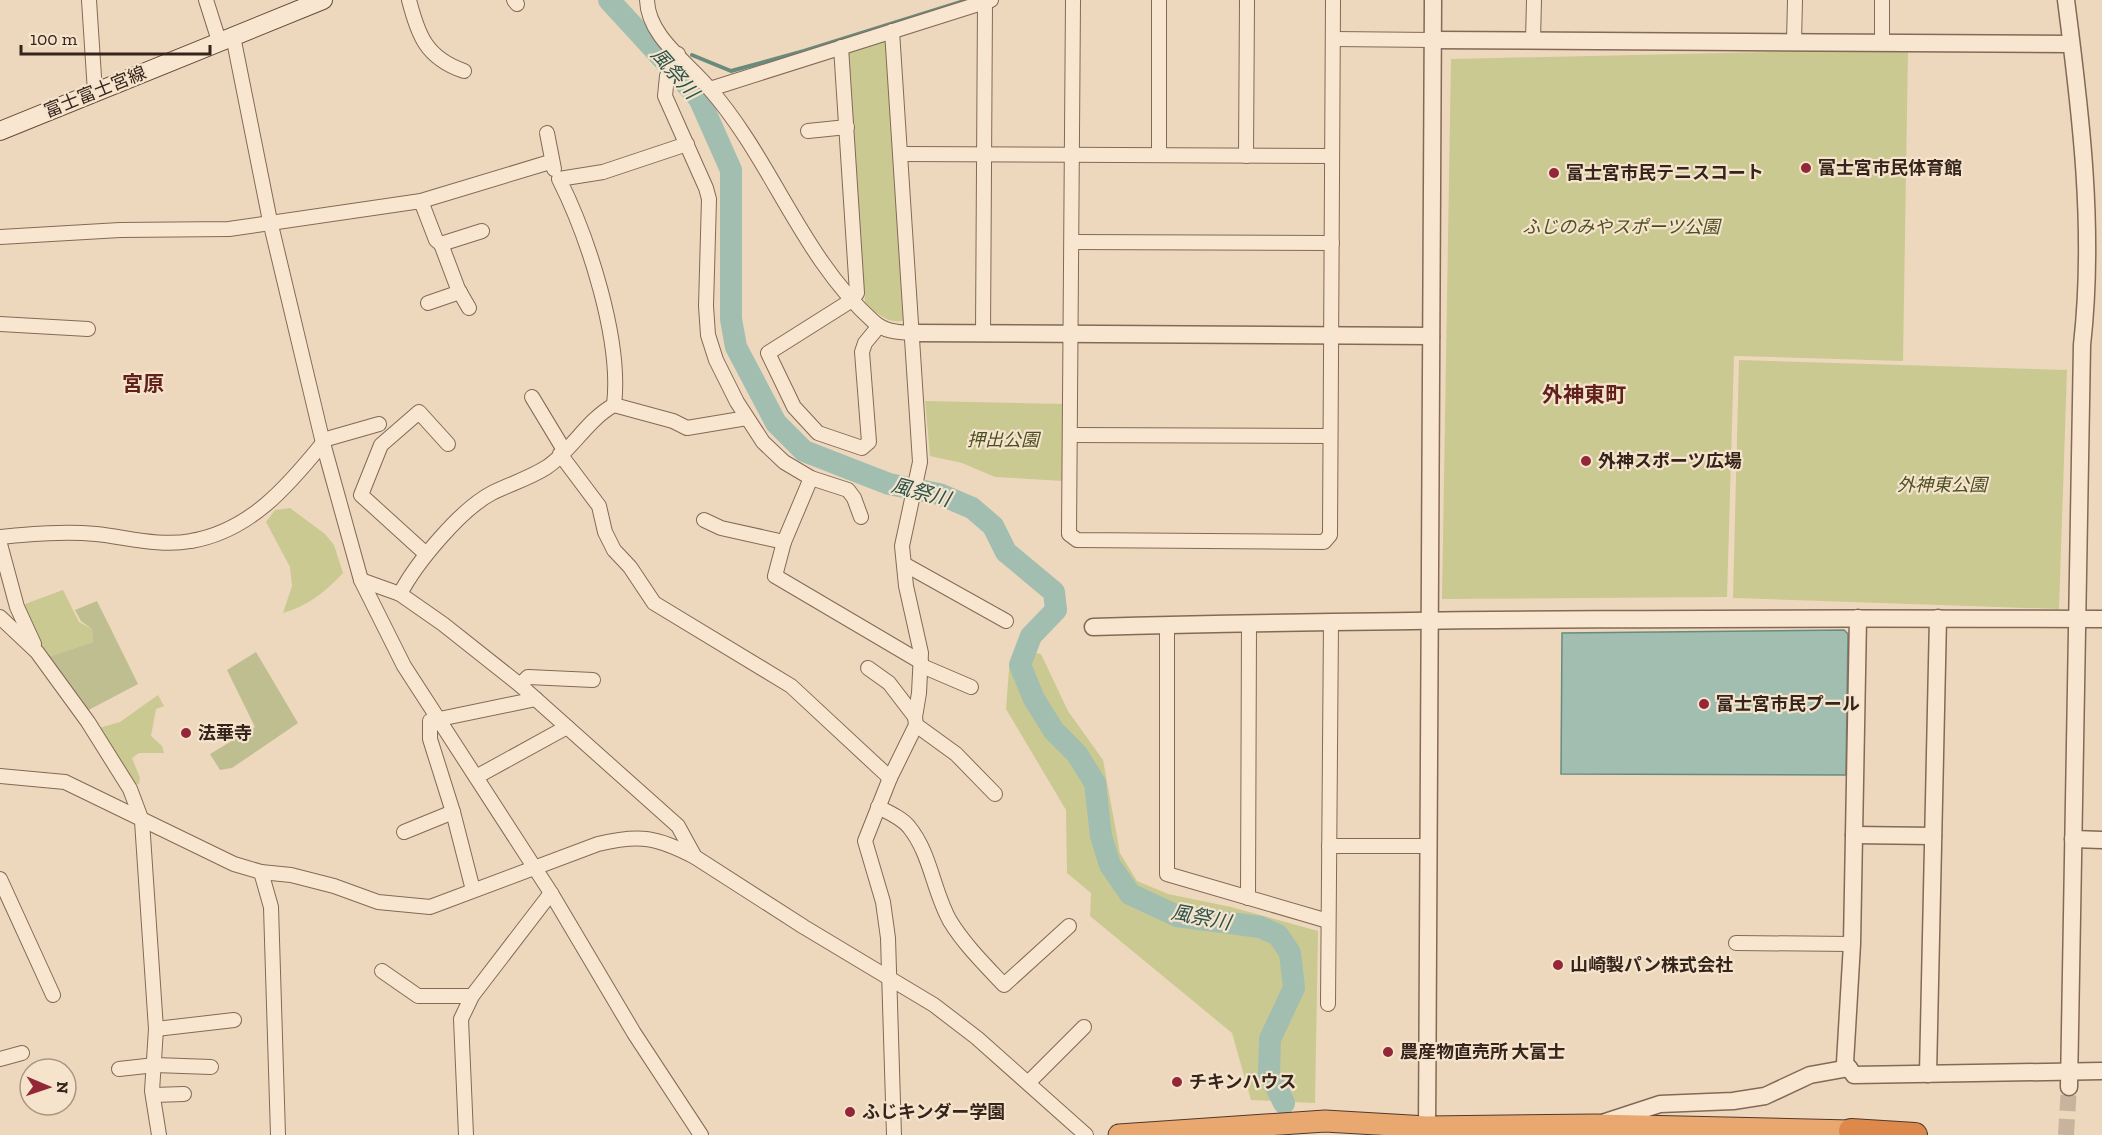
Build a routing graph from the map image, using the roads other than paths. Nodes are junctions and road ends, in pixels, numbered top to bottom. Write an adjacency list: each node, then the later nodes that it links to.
1 (89, 0): 28 (street)
2 (206, 0): 17 (street)
3 (323, 0): 17 (main road, 富士富士宮線)
4 (409, 0): 26 (street)
5 (647, 0): 25 (street)
6 (1073, 0): 36 (street)
7 (1159, 0): 37 (street)
8 (1247, 0): 38 (street)
9 (1333, 0): 18 (street)
10 (1433, 0): 19 (street)
11 (1534, 0): 20 (street)
12 (1795, 0): 21 (street)
13 (1882, 0): 22 (street)
14 (2066, 0): 23 (street)
15 (988, 1): 16 (street); 35 (street)
16 (892, 31): 24 (street); 34 (street)
17 (226, 39): 28 (main road, 富士富士宮線); 43 (street)
18 (1333, 39): 19 (street); 39 (street)
19 (1433, 40): 20 (street); 61 (street)
20 (1533, 40): 21 (street)
21 (1794, 42): 22 (street)
22 (1882, 43): 23 (street)
23 (2072, 44): 50 (street)
24 (841, 47): 27 (street); 29 (street)
25 (677, 55): 27 (street); 33 (street)
26 (464, 71)
27 (710, 89): 51 (street)
28 (95, 92): 30 (main road, 富士富士宮線)
29 (847, 127): 31 (street); 51 (street)
30 (0, 131)
31 (808, 131)
32 (547, 133): 40 (street)
33 (687, 144): 41 (street); 64 (street)
34 (902, 154): 35 (street); 57 (street)
35 (985, 155): 36 (street); 58 (street)
36 (1072, 155): 37 (street); 46 (street)
37 (1159, 155): 38 (street)
38 (1246, 156): 39 (street)
39 (1332, 156): 47 (street)
40 (550, 162): 41 (street); 42 (street)
41 (559, 179): 63 (street)
42 (421, 201): 43 (street); 48 (street)
43 (270, 221): 45 (street); 68 (street)
44 (482, 231): 48 (street)
45 (0, 237)
46 (1072, 242): 47 (street); 59 (street)
47 (1332, 243): 60 (street)
48 (441, 244): 49 (street)
49 (460, 292): 52 (street); 53 (street)
50 (2095, 296): 84 (street)
51 (852, 300): 55 (street); 55 (street)
52 (428, 303)
53 (469, 308)
54 (0, 324): 56 (street)
55 (879, 326): 57 (street)
56 (87, 329)
57 (912, 333): 58 (street); 78 (street)
58 (984, 334): 59 (street)
59 (1071, 334): 60 (street); 66 (street)
60 (1331, 336): 61 (street); 67 (street)
61 (1431, 336): 87 (street)
62 (532, 397): 70 (street)
63 (614, 405): 64 (street); 70 (street)
64 (747, 418): 71 (street)
65 (379, 424): 68 (street)
66 (1071, 435): 67 (street); 67 (street)
67 (1330, 436)
68 (323, 441): 74 (street); 79 (street)
69 (448, 444): 77 (street)
70 (562, 452): 77 (street); 104 (street)
71 (811, 478): 72 (street); 75 (street)
72 (861, 517)
73 (704, 520): 75 (street)
74 (0, 537)
75 (784, 542): 93 (street)
76 (0, 544): 92 (street)
77 (426, 554): 80 (street)
78 (904, 564): 86 (street); 93 (street)
79 (361, 580): 80 (street); 99 (street)
80 (400, 594): 96 (street)
81 (0, 617): 92 (street)
82 (1858, 618): 83 (street); 87 (street); 110 (street)
83 (1938, 618): 84 (street); 111 (street)
84 (2077, 619): 85 (street); 112 (street)
85 (2102, 619)
86 (1006, 621)
87 (1429, 621): 88 (street); 115 (street)
88 (1331, 622): 89 (street); 114 (street)
89 (1249, 623): 90 (street); 122 (street)
90 (1167, 625): 91 (street); 122 (street)
91 (1094, 627)
92 (37, 652): 108 (street)
93 (922, 664): 97 (street); 100 (street)
94 (868, 668): 100 (street)
95 (593, 680): 96 (street)
96 (520, 685): 98 (street)
97 (971, 687)
98 (536, 699): 99 (street); 101 (street)
99 (440, 720): 103 (street); 107 (street)
100 (916, 721): 104 (street); 105 (street)
101 (567, 727): 103 (street); 116 (street)
102 (0, 776): 108 (street)
103 (476, 777): 117 (street)
104 (890, 778): 106 (street)
105 (995, 794)
106 (878, 807): 124 (street); 128 (street)
107 (453, 812): 109 (street); 120 (street)
108 (142, 821): 118 (street); 134 (street)
109 (404, 832)
110 (1854, 835): 111 (street); 126 (street)
111 (1933, 836): 142 (street)
112 (2073, 839): 113 (street); 143 (street)
113 (2102, 840)
114 (1329, 846): 115 (street); 123 (street)
115 (1428, 846): 148 (street)
116 (695, 857): 117 (street); 128 (street)
117 (534, 867): 120 (street); 121 (street)
118 (261, 872): 120 (street); 151 (street)
119 (1, 885): 129 (street)
120 (473, 890)
121 (550, 893): 130 (street); 153 (street)
122 (1248, 898): 123 (street)
123 (1328, 921): 131 (street)
124 (1069, 926)
125 (1736, 943): 126 (street)
126 (1852, 944): 139 (street)
127 (382, 971): 130 (street)
128 (891, 978): 144 (street); 154 (street)
129 (53, 995)
130 (472, 996): 152 (street)
131 (1328, 1004)
132 (234, 1020): 134 (street)
133 (1084, 1027): 144 (street)
134 (156, 1029): 137 (street)
135 (22, 1053): 136 (street)
136 (0, 1059)
137 (155, 1065): 138 (street); 140 (street); 146 (street)
138 (211, 1067)
139 (1849, 1068): 142 (street); 147 (street)
140 (119, 1069)
141 (2102, 1071): 143 (street)
142 (1928, 1074): 143 (street)
143 (2069, 1080)
144 (1029, 1082): 155 (street)
145 (184, 1094): 146 (street)
146 (153, 1095): 150 (street)
147 (1595, 1125): 148 (highway); 149 (highway)
148 (1427, 1131): 156 (highway); 157 (highway)
149 (1857, 1133): 158 (highway)
150 (159, 1135)
151 (278, 1135)
152 (466, 1135)
153 (701, 1135)
154 (894, 1135)
155 (1086, 1135)
156 (1119, 1135)
157 (1368, 1135)
158 (1915, 1135)

